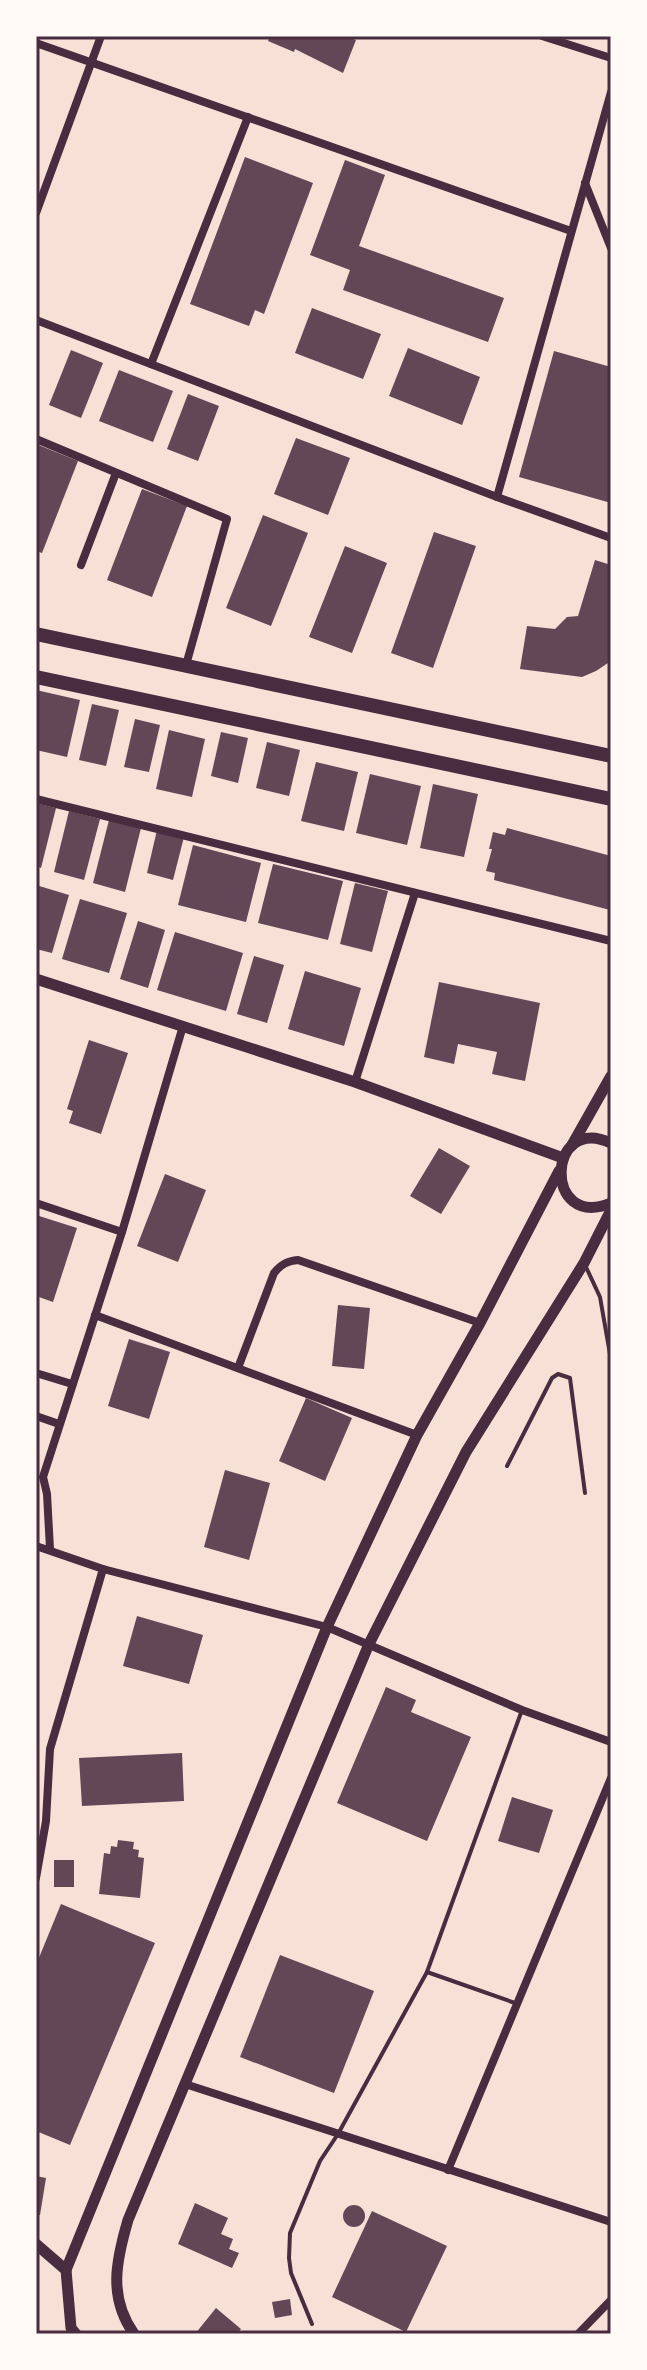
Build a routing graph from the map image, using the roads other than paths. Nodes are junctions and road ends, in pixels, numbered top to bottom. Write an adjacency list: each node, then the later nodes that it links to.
1 (101, 36): 5 (street)
2 (542, 36): 4 (street)
3 (36, 43): 5 (street)
4 (611, 58)
5 (93, 63): 7 (street); 9 (street)
6 (611, 92): 8 (street)
7 (248, 117): 10 (street); 13 (street)
8 (585, 183): 10 (street); 11 (street)
9 (36, 213)
10 (571, 231): 16 (street)
11 (611, 248)
12 (36, 320): 13 (street)
13 (151, 364): 16 (street)
14 (36, 439): 15 (street)
15 (116, 473): 18 (street); 20 (street)
16 (497, 497): 17 (street)
17 (611, 538)
18 (81, 565)
19 (36, 634): 20 (main road)
20 (186, 665): 22 (main road)
21 (36, 677): 24 (main road)
22 (611, 756)
23 (36, 799): 25 (street)
24 (611, 799)
25 (415, 893): 26 (street); 30 (street)
26 (611, 941)
27 (36, 979): 28 (street)
28 (183, 1026): 30 (street); 38 (street)
29 (611, 1076): 32 (street)
30 (355, 1082): 33 (street)
31 (611, 1143): 32 (street)
32 (571, 1147): 33 (street)
33 (563, 1158): 34 (street)
34 (559, 1171): 36 (street); 41 (street)
35 (36, 1203): 38 (street)
36 (611, 1203)
37 (611, 1210): 39 (street)
38 (122, 1232): 40 (street)
39 (584, 1263): 42 (lane); 56 (street)
40 (95, 1315): 43 (street); 45 (street)
41 (480, 1323): 43 (street); 48 (street)
42 (611, 1360)
43 (238, 1368): 48 (street)
44 (36, 1373): 45 (street)
45 (72, 1384): 47 (street)
46 (36, 1416): 47 (street)
47 (59, 1424): 50 (street)
48 (417, 1435): 55 (street)
49 (507, 1466): 51 (lane)
50 (40, 1481): 53 (street)
51 (585, 1493)
52 (36, 1546): 53 (street)
53 (50, 1549): 54 (street)
54 (103, 1569): 55 (street); 60 (street)
55 (327, 1627): 56 (street); 68 (street)
56 (369, 1644): 57 (street); 63 (street)
57 (522, 1710): 58 (street); 61 (lane)
58 (611, 1742)
59 (611, 1778): 62 (street)
60 (36, 1878)
61 (427, 1972): 62 (lane); 64 (lane)
62 (517, 2004): 65 (street)
63 (185, 2084): 64 (street); 72 (street)
64 (338, 2134): 65 (street); 70 (lane)
65 (448, 2170): 66 (street)
66 (611, 2222)
67 (36, 2244): 68 (street)
68 (66, 2270): 71 (street)
69 (611, 2300): 73 (street)
70 (312, 2324)
71 (76, 2334)
72 (134, 2334)
73 (578, 2334)

